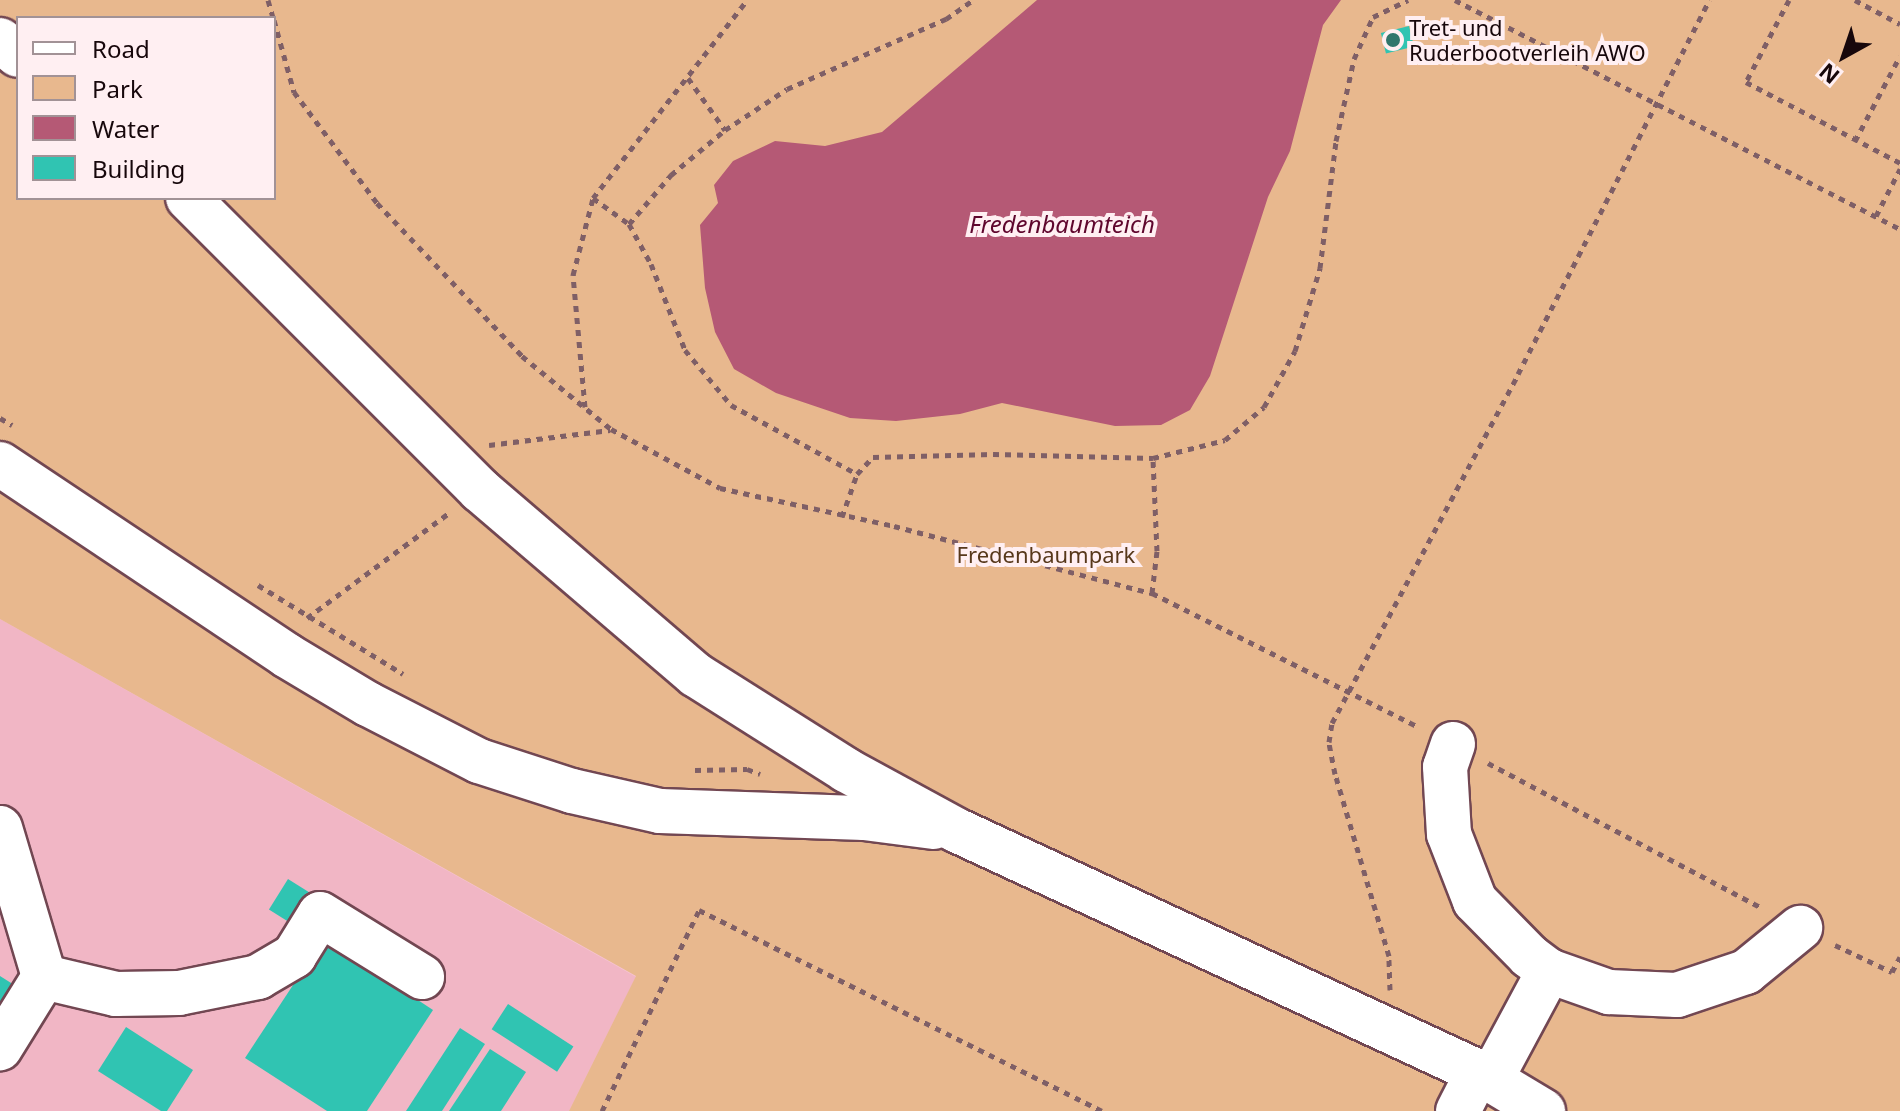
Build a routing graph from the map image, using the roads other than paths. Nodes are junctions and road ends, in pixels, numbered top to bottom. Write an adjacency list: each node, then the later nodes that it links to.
1 (0, 40): 2 (lane)
2 (16, 53)
3 (190, 200): 7 (lane)
4 (0, 464): 7 (lane)
5 (1453, 744): 9 (lane)
6 (0, 828): 10 (lane)
7 (956, 830): 13 (lane)
8 (1800, 928): 9 (lane)
9 (1549, 971): 13 (lane)
10 (44, 977): 11 (lane); 12 (lane)
11 (422, 977)
12 (0, 1048)
13 (1485, 1076): 14 (lane); 15 (lane)
14 (1458, 1111)
15 (1543, 1111)

